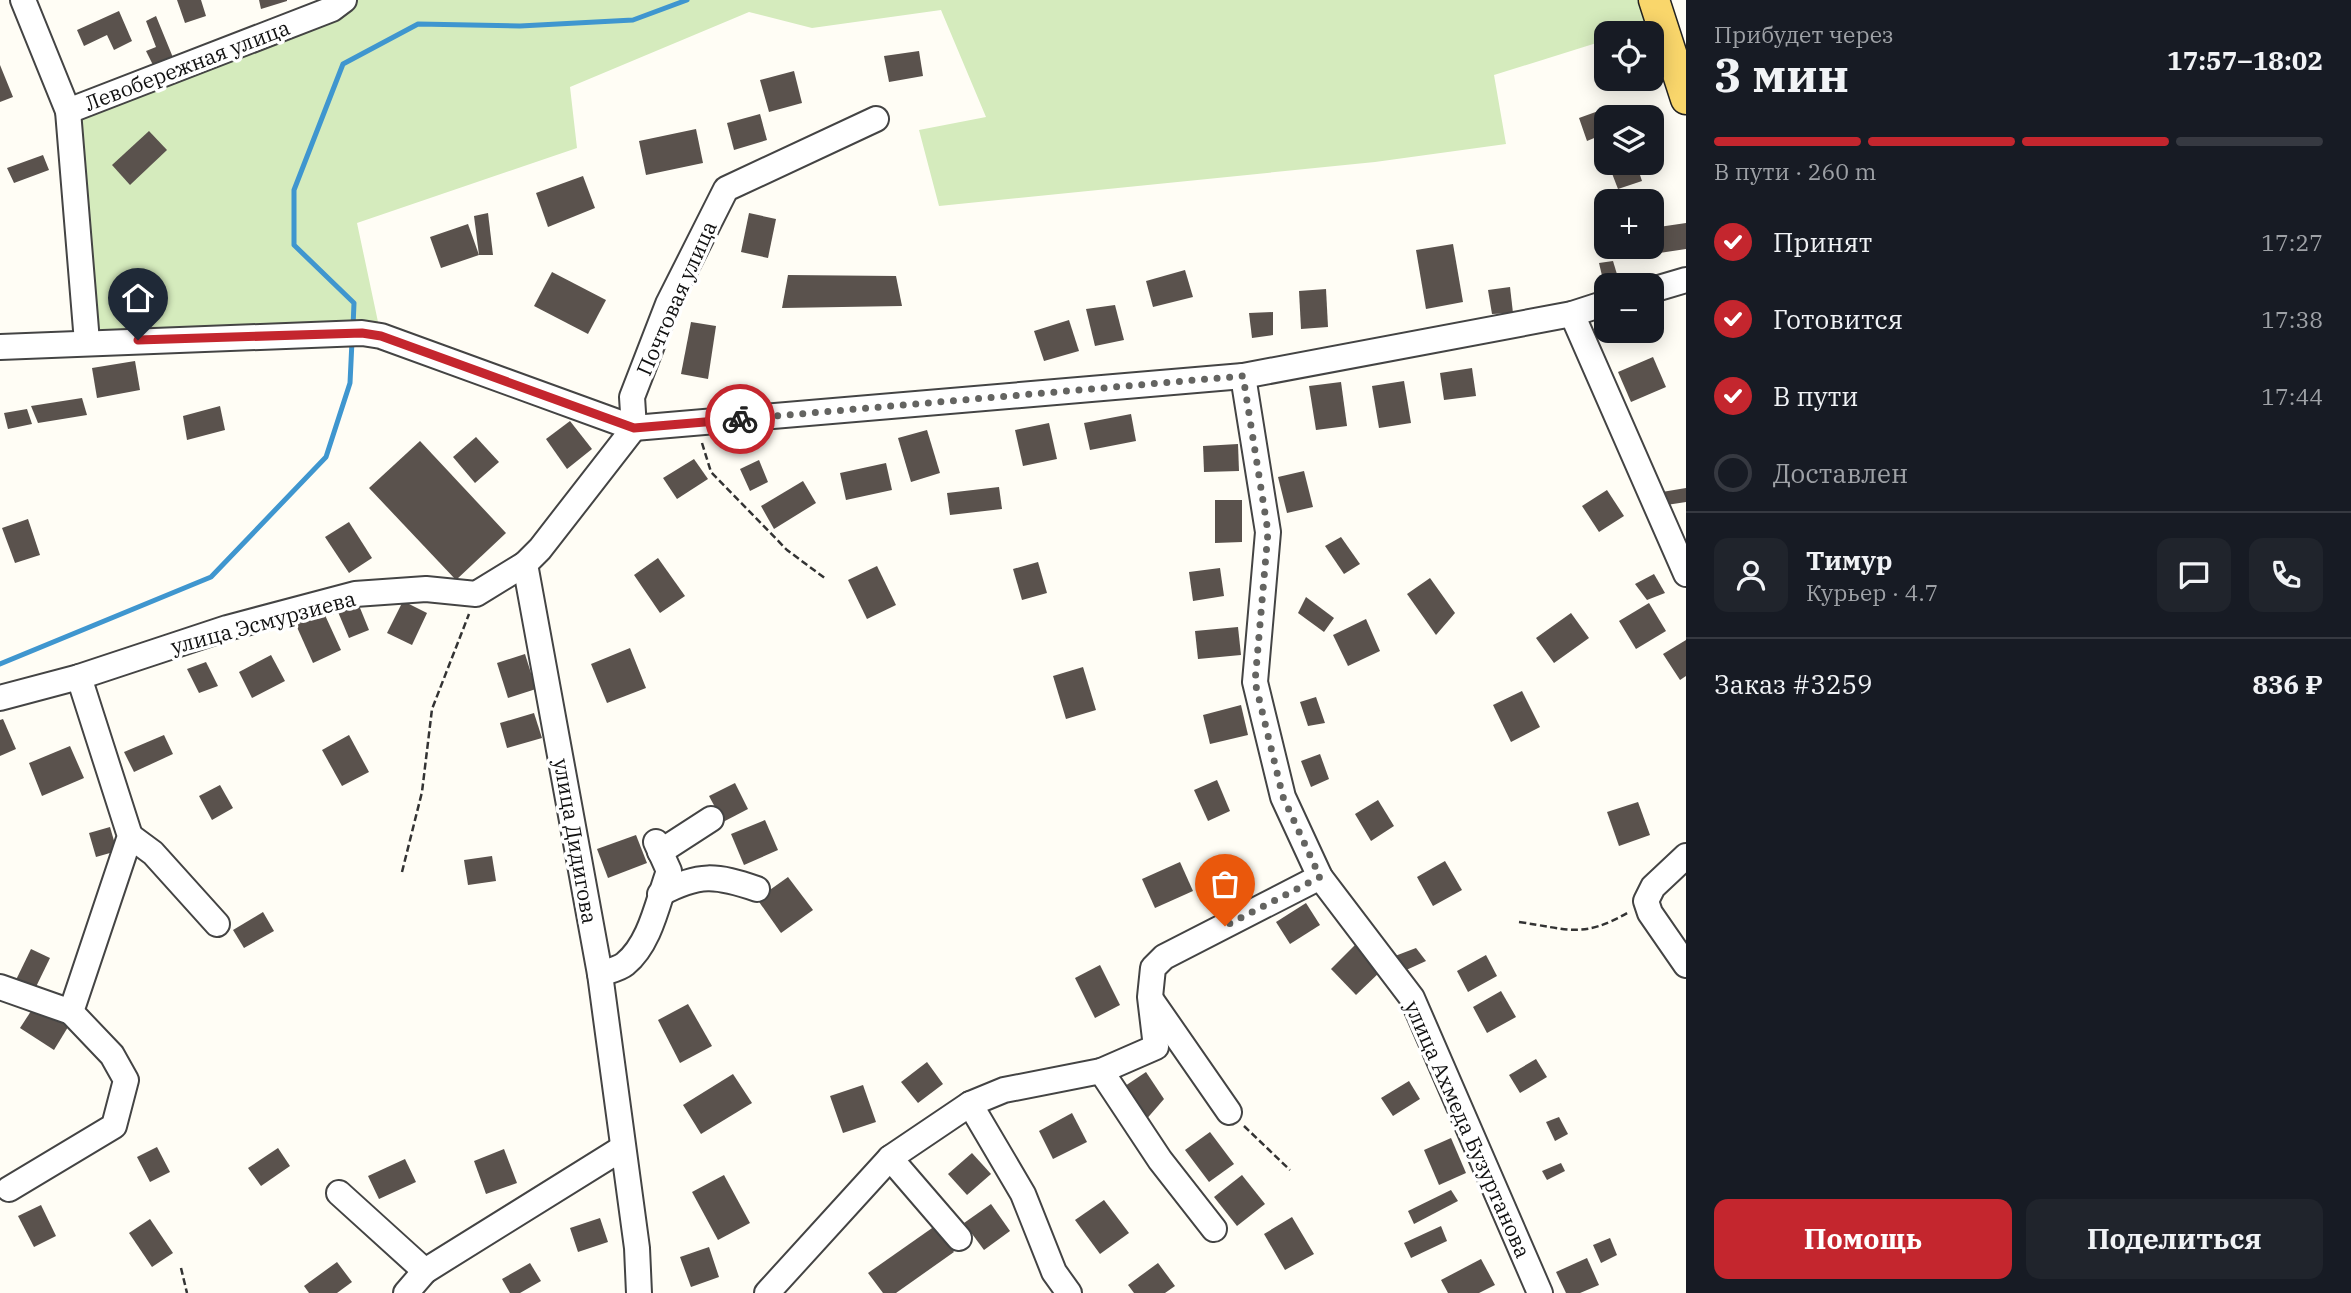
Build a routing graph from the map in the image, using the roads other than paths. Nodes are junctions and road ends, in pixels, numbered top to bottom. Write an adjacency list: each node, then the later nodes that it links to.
1 (23, 0): 5 (street)
2 (344, 0): 5 (street, Левобережная улица)
3 (1654, 0): 4 (main road)
4 (1686, 99)
5 (68, 111): 11 (street)
6 (876, 119): 14 (street, Почтовая улица)
7 (1686, 280): 8 (street)
8 (1664, 286)
9 (1594, 307): 10 (street)
10 (1572, 314): 13 (street); 16 (street)
11 (86, 342): 12 (street); 14 (street)
12 (0, 347)
13 (1243, 376): 14 (street); 22 (street, улица Ахмеда Бузуртанова)
14 (634, 428): 15 (street)
15 (525, 564): 17 (street, улица Эсмурзиева); 27 (street, улица Дидигова)
16 (1686, 574)
17 (79, 677): 18 (street, улица Эсмурзиева); 20 (street)
18 (0, 698)
19 (711, 819): 24 (street)
20 (130, 836): 25 (street); 30 (street)
21 (1686, 856): 26 (street)
22 (1320, 877): 29 (street); 45 (street, улица Ахмеда Бузуртанова)
23 (757, 889): 24 (street)
24 (660, 894): 27 (street)
25 (217, 924)
26 (1686, 965)
27 (600, 974): 34 (street, улица Дидигова)
28 (0, 987): 30 (street)
29 (1150, 997): 31 (street); 33 (street)
30 (71, 1012): 36 (street)
31 (1101, 1071): 32 (street); 38 (street)
32 (970, 1104): 35 (street); 44 (street)
33 (1229, 1112)
34 (621, 1149): 40 (street); 42 (street, улица Дидигова)
35 (890, 1158): 39 (street); 43 (street)
36 (9, 1189)
37 (339, 1193): 40 (street)
38 (1214, 1228)
39 (959, 1238)
40 (425, 1271): 41 (street)
41 (406, 1293)
42 (639, 1293)
43 (767, 1293)
44 (1069, 1293)
45 (1540, 1293)

